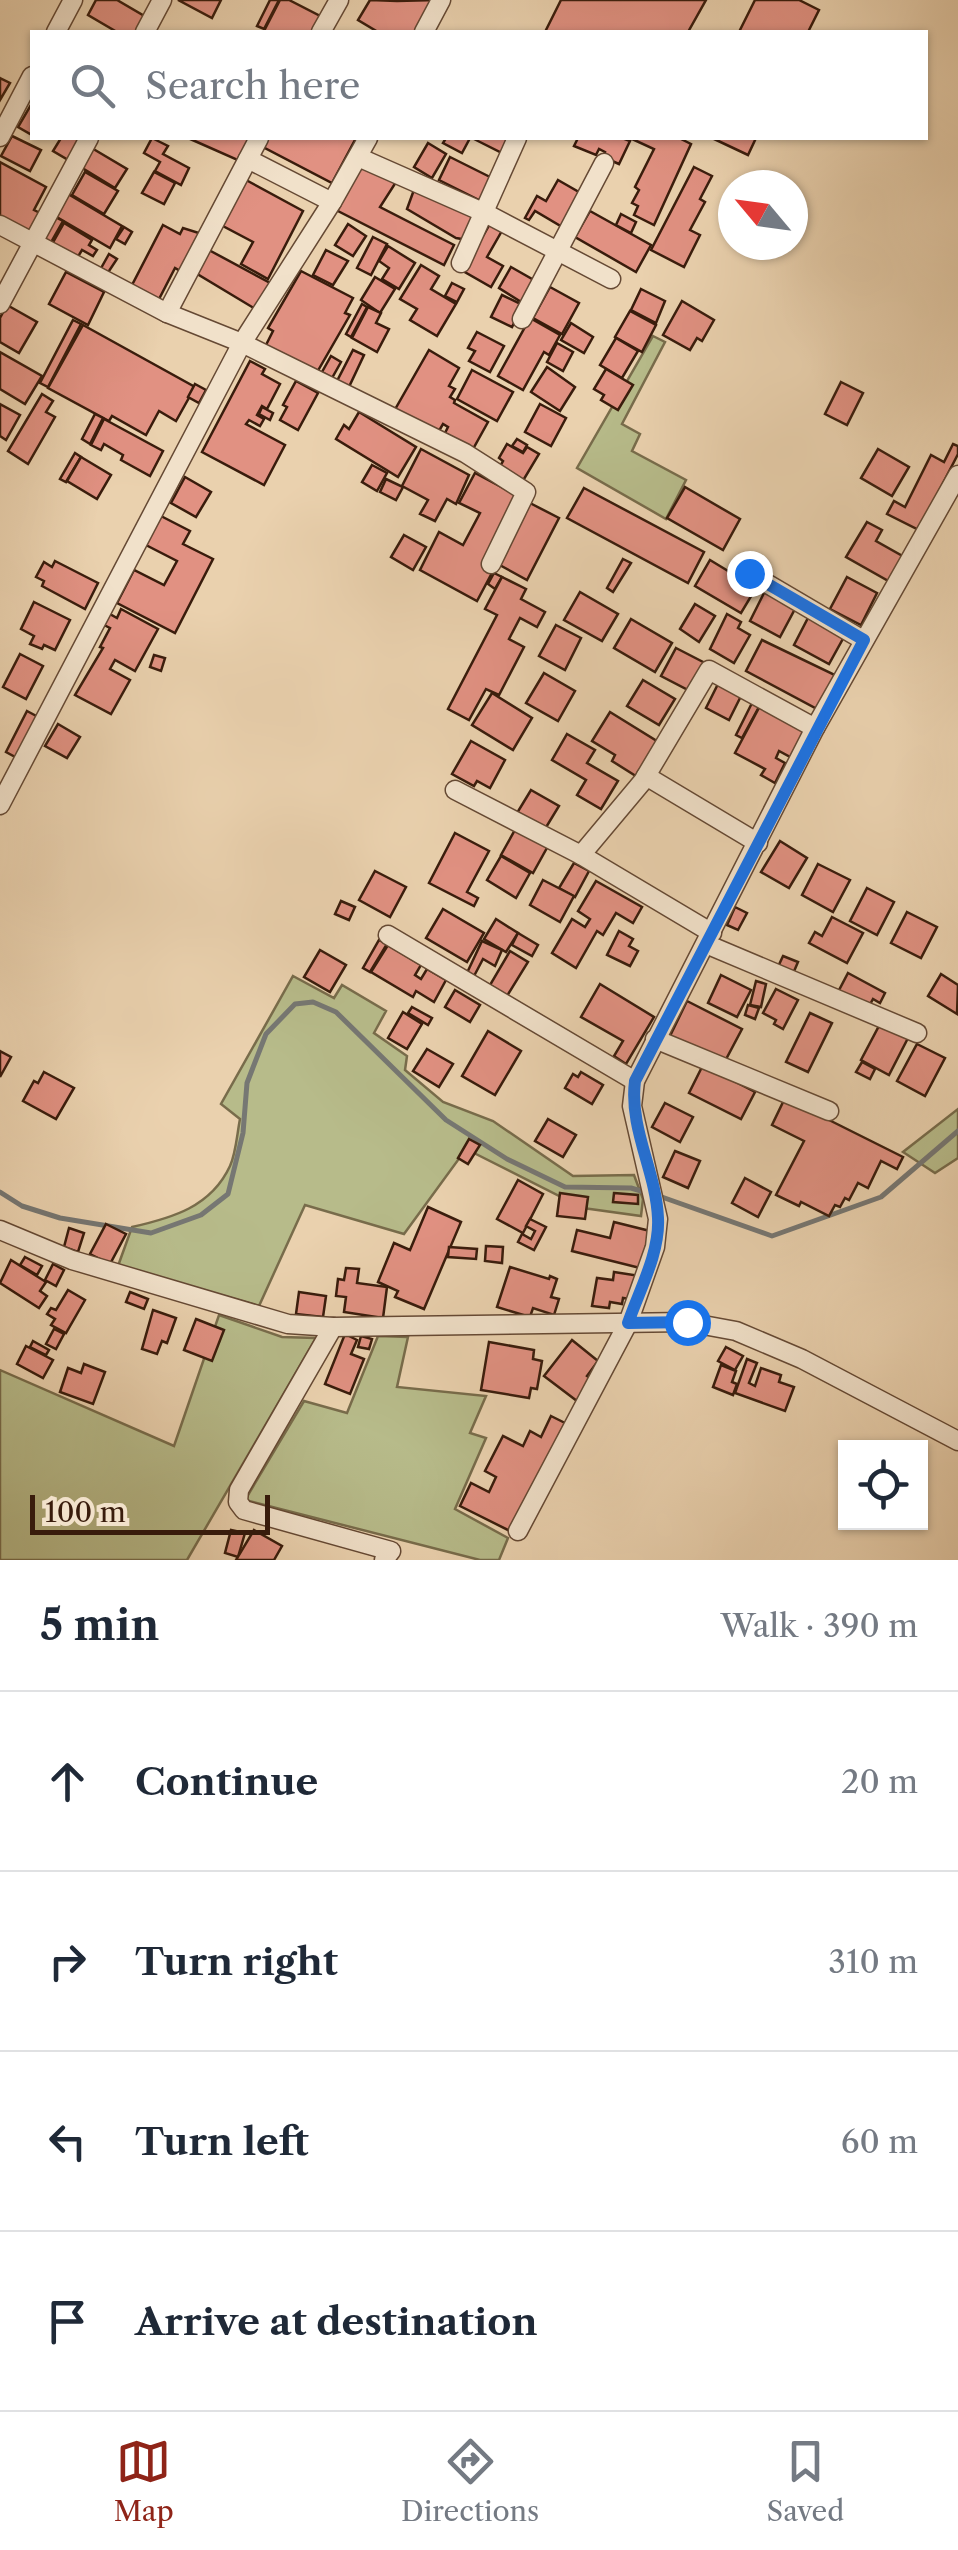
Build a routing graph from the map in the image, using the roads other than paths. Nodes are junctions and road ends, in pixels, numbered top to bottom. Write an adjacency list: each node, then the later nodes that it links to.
1 (73, 0): 5 (street)
2 (162, 0): 6 (street)
3 (340, 0): 7 (street)
4 (441, 0): 8 (street)
5 (57, 30)
6 (146, 30)
7 (322, 30)
8 (425, 30)
9 (30, 80): 10 (street)
10 (0, 138)
11 (88, 140): 21 (street)
12 (258, 140): 16 (street)
13 (367, 140): 15 (street)
14 (517, 140): 19 (street)
15 (358, 156): 18 (street); 19 (street)
16 (248, 160): 18 (street); 26 (street)
17 (604, 163): 22 (street)
18 (332, 202): 28 (street)
19 (485, 214): 22 (street); 23 (street)
20 (0, 225): 21 (street)
21 (34, 240): 25 (street); 26 (street)
22 (558, 251): 24 (street); 27 (street)
23 (461, 263)
24 (611, 279)
25 (0, 304)
26 (167, 313): 28 (street)
27 (522, 318)
28 (242, 343): 30 (street); 36 (street)
29 (958, 474): 32 (street)
30 (491, 564)
31 (749, 573): 32 (street)
32 (864, 640): 33 (street)
33 (815, 728): 34 (street); 37 (street)
34 (646, 776): 37 (street); 38 (street)
35 (455, 790): 38 (street)
36 (0, 805)
37 (758, 843): 40 (street)
38 (581, 855): 40 (street)
39 (388, 934): 43 (street)
40 (709, 939): 41 (street); 42 (street)
41 (917, 1033)
42 (655, 1039): 43 (street); 44 (street)
43 (635, 1081): 46 (street)
44 (829, 1111)
45 (0, 1230): 47 (street)
46 (628, 1323): 47 (street); 48 (street); 49 (street)
47 (333, 1327): 50 (street)
48 (958, 1441)
49 (518, 1530)
50 (384, 1560)

